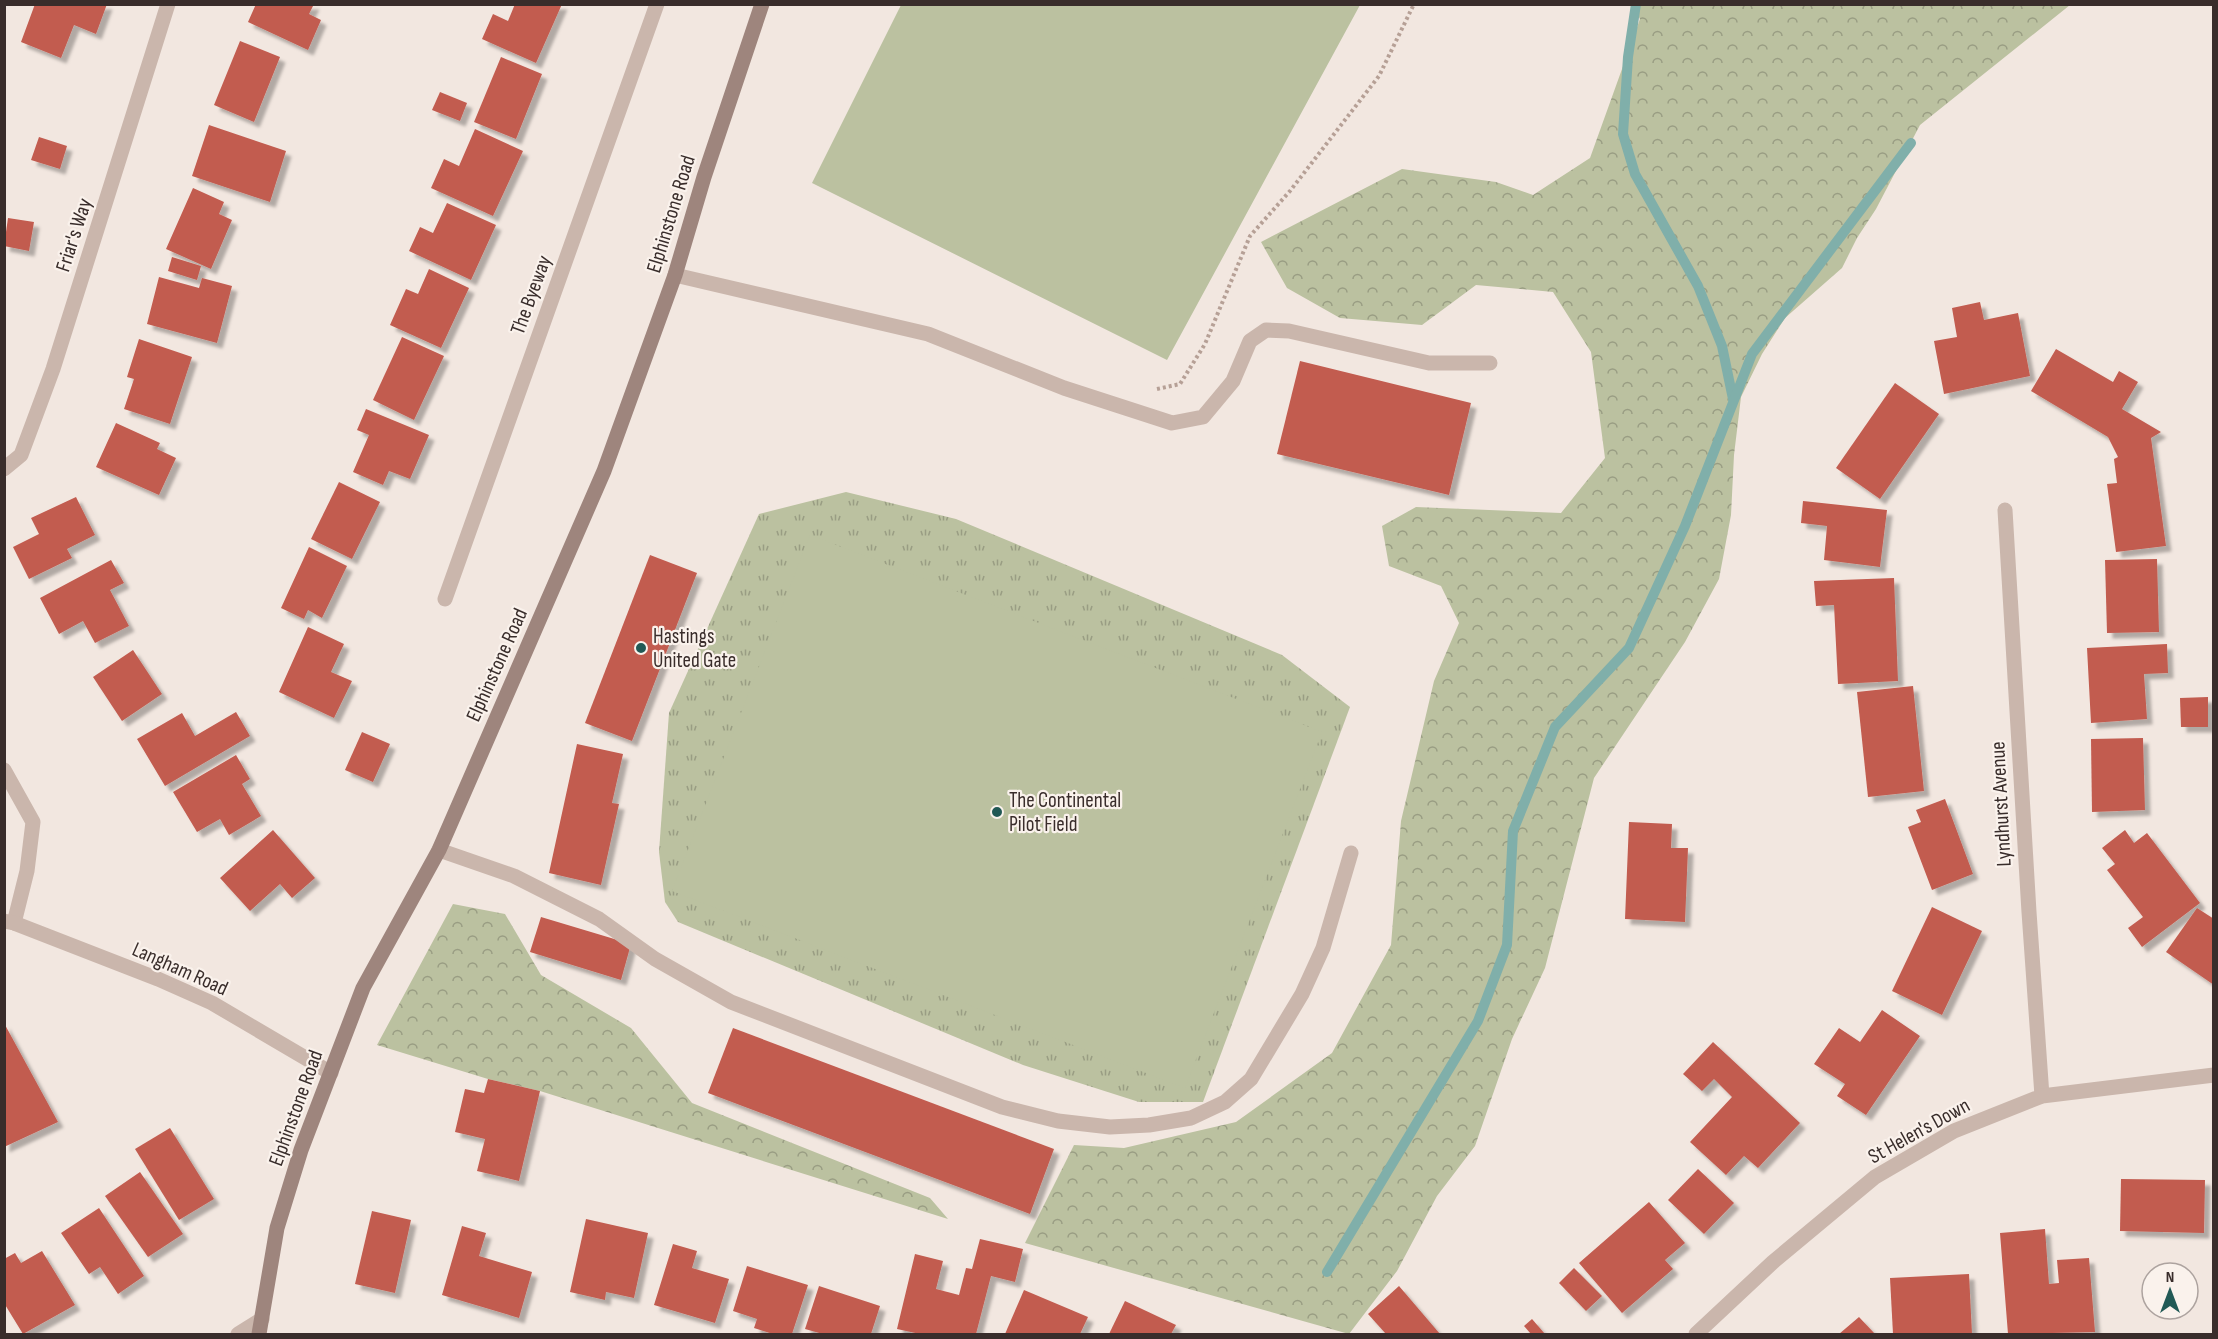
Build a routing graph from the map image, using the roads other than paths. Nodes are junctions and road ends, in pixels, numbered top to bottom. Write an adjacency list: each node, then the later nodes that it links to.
1 (168, 4): 6 (street, Friar's Way)
2 (657, 4): 8 (street, The Byeway)
3 (762, 4): 4 (street, Elphinstone Road)
4 (675, 275): 5 (street); 10 (street, Elphinstone Road)
5 (1490, 363)
6 (4, 469)
7 (2005, 510): 15 (street, Lyndhurst Avenue)
8 (445, 599)
9 (4, 770): 12 (street)
10 (439, 850): 11 (street); 13 (street, Elphinstone Road)
11 (1352, 853)
12 (9, 922): 13 (street, Langham Road)
13 (331, 1073): 16 (street, Elphinstone Road)
14 (2214, 1075): 15 (street, St Helen's Down)
15 (2042, 1096): 18 (street, St Helen's Down)
16 (260, 1327): 17 (street)
17 (238, 1335)
18 (1696, 1335)

